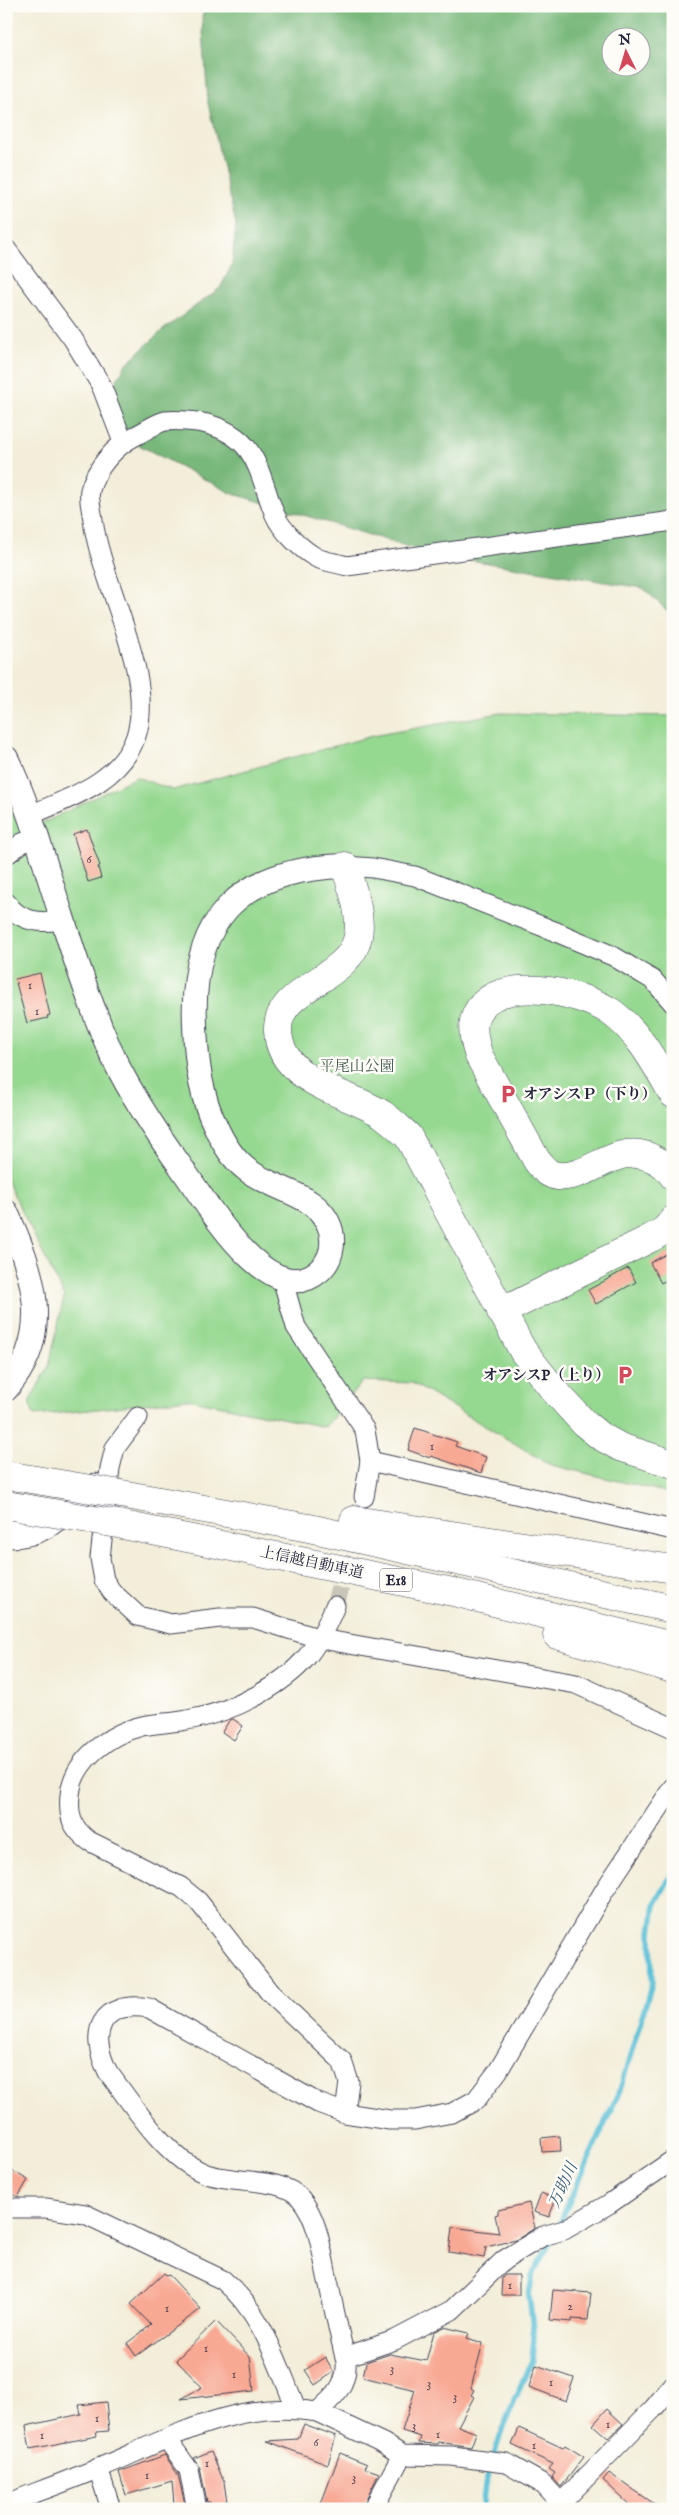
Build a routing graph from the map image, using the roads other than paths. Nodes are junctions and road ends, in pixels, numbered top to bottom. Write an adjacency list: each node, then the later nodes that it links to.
1 (6, 249): 2 (street)
2 (123, 442): 3 (street); 5 (street)
3 (673, 521)
4 (6, 758): 5 (street)
5 (30, 815): 6 (street)
6 (37, 838): 7 (street); 10 (street)
7 (6, 855)
8 (345, 866): 11 (street); 16 (street); 17 (highway)
9 (6, 902): 10 (street)
10 (63, 920): 16 (street)
11 (673, 1003)
12 (673, 1094): 13 (highway)
13 (673, 1176)
14 (6, 1212): 18 (street)
15 (673, 1220): 17 (highway)
16 (282, 1278): 20 (street)
17 (501, 1312): 21 (highway)
18 (6, 1389)
19 (138, 1417): 22 (street)
20 (370, 1461): 25 (street); 28 (street)
21 (673, 1464)
22 (110, 1468): 29 (street); 35 (street)
23 (6, 1475): 24 (highway, 上信越自動車道 / E18, bridge)
24 (121, 1494): 32 (highway); 34 (highway, 上信越自動車道 / E18)
25 (364, 1497)
26 (6, 1505): 31 (highway, 上信越自動車道 / E18, bridge)
27 (6, 1524): 29 (street)
28 (673, 1530)
29 (44, 1531): 30 (street)
30 (6, 1538)
31 (300, 1560): 36 (highway, 上信越自動車道 / E18); 37 (highway)
32 (673, 1569)
33 (335, 1606): 35 (street)
34 (673, 1609)
35 (321, 1639): 38 (street); 40 (street)
36 (673, 1646)
37 (673, 1669)
38 (673, 1728)
39 (673, 1787): 40 (street)
40 (345, 2113): 43 (street)
41 (673, 2160): 43 (street)
42 (6, 2208): 45 (street)
43 (345, 2357): 46 (street)
44 (673, 2385): 51 (street)
45 (296, 2408): 46 (street); 47 (street)
46 (317, 2412): 48 (street)
47 (167, 2439): 49 (street); 53 (street)
48 (402, 2455): 51 (street); 54 (street)
49 (98, 2468): 50 (street); 52 (street)
50 (6, 2504)
51 (564, 2506)
52 (111, 2509)
53 (197, 2509)
54 (373, 2509)

